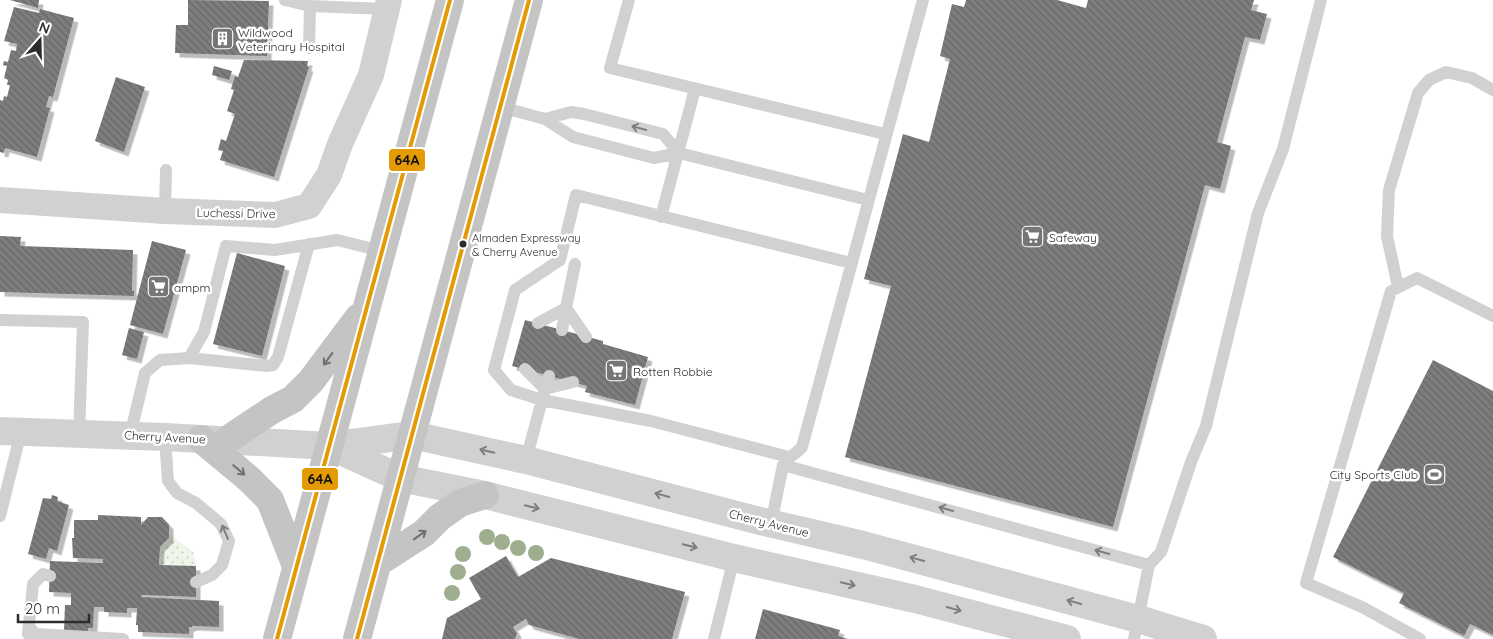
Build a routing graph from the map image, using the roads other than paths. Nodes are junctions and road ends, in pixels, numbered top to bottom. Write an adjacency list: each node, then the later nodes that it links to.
1 (285, 0): 8 (lane)
2 (450, 0): 22 (main road)
3 (529, 0): 12 (main road)
4 (629, 0): 10 (lane)
5 (922, 0): 14 (lane)
6 (1321, 0): 53 (lane)
7 (388, 4): 8 (lane); 19 (street, Luchessi Drive)
8 (310, 6): 9 (lane)
9 (309, 48)
10 (695, 89): 14 (lane); 15 (lane)
11 (1493, 90): 25 (lane)
12 (501, 107): 13 (lane); 40 (main road)
13 (545, 119): 15 (lane); 15 (lane, one-way to 13)
14 (886, 134): 18 (lane)
15 (679, 153): 18 (lane); 20 (lane)
16 (166, 170): 19 (lane)
17 (0, 200): 19 (street, Luchessi Drive)
18 (868, 200): 23 (lane)
19 (165, 211)
20 (662, 217): 23 (lane); 37 (lane)
21 (309, 244): 22 (lane); 33 (lane); 33 (lane)
22 (382, 251): 26 (main road)
23 (851, 263): 46 (lane)
24 (575, 264): 27 (lane)
25 (1398, 287): 28 (lane); 65 (lane)
26 (367, 305): 43 (main road, one-way to 43); 44 (main road)
27 (566, 308): 30 (lane); 31 (lane); 32 (lane)
28 (1493, 316)
29 (0, 320): 39 (lane)
30 (538, 324)
31 (562, 330)
32 (586, 337)
33 (190, 358): 41 (lane)
34 (525, 369): 37 (lane)
35 (549, 376): 37 (lane)
36 (573, 382): 37 (lane)
37 (544, 394): 45 (lane); 46 (lane)
38 (10, 431): 39 (street, Cherry Avenue); 49 (lane)
39 (79, 434): 41 (street, Cherry Avenue)
40 (412, 435): 44 (street, Cherry Avenue); 45 (street, Cherry Avenue, one-way to 40); 47 (main road)
41 (130, 436): 42 (street, Cherry Avenue)
42 (165, 437): 43 (street, Cherry Avenue); 56 (lane, one-way to 42)
43 (214, 440): 44 (street, Cherry Avenue); 54 (main road, one-way to 54)
44 (330, 446): 47 (street, Cherry Avenue); 54 (main road)
45 (526, 460): 50 (street, Cherry Avenue, one-way to 45)
46 (786, 461): 50 (lane); 53 (lane, one-way to 46)
47 (400, 478): 48 (street, Cherry Avenue); 52 (main road)
48 (485, 495): 51 (street, Cherry Avenue, one-way to 51); 52 (main road, one-way to 48)
49 (0, 516)
50 (770, 524): 57 (street, Cherry Avenue, one-way to 50)
51 (734, 558): 62 (lane); 63 (street, Cherry Avenue, one-way to 63)
52 (379, 562): 61 (main road)
53 (1149, 565): 57 (lane)
54 (296, 566): 60 (main road)
55 (50, 576): 58 (lane)
56 (196, 582)
57 (1136, 629): 64 (street, Cherry Avenue)
58 (28, 633): 59 (lane)
59 (124, 639)
60 (277, 639)
61 (357, 639)
62 (714, 639)
63 (1067, 639)
64 (1203, 639)
65 (1420, 639)

